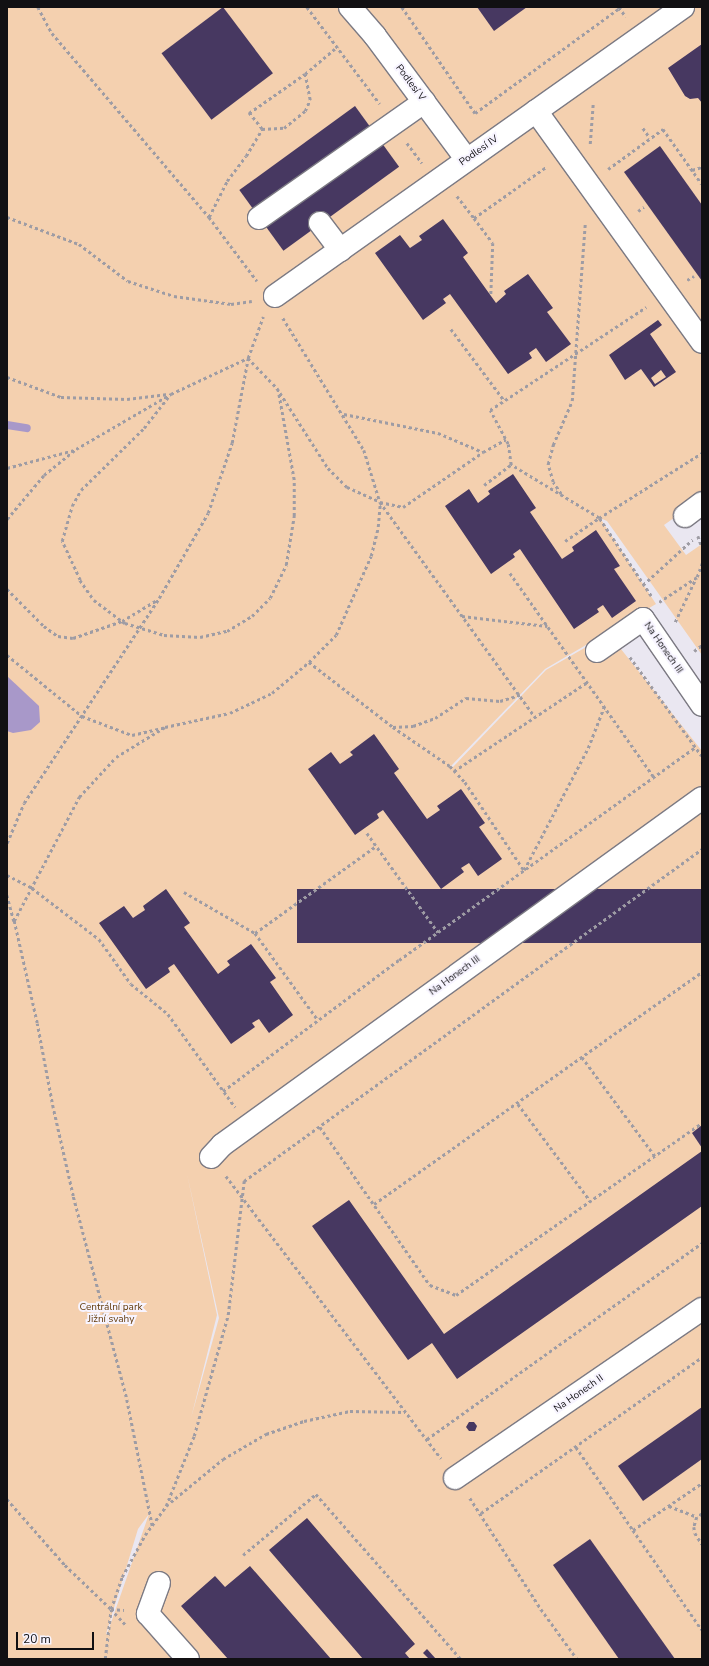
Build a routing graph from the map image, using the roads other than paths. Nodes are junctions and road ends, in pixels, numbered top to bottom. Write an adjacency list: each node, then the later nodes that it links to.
1 (350, 7): 3 (street, Podlesí V)
2 (683, 7): 4 (street, Podlesí IV)
3 (424, 102): 5 (street, Podlesí V); 6 (street)
4 (536, 111): 5 (street, Podlesí IV); 10 (street)
5 (467, 160): 8 (street, Podlesí IV)
6 (259, 218)
7 (320, 223): 8 (street)
8 (340, 250): 9 (street, Podlesí IV)
9 (273, 297)
10 (702, 342)
11 (597, 651): 12 (street, Na Honech III)
12 (702, 705)
13 (702, 798): 14 (street, Na Honech III)
14 (211, 1157)
15 (702, 1309): 16 (street, Na Honech II)
16 (455, 1478)
17 (160, 1583): 18 (street)
18 (188, 1659)

